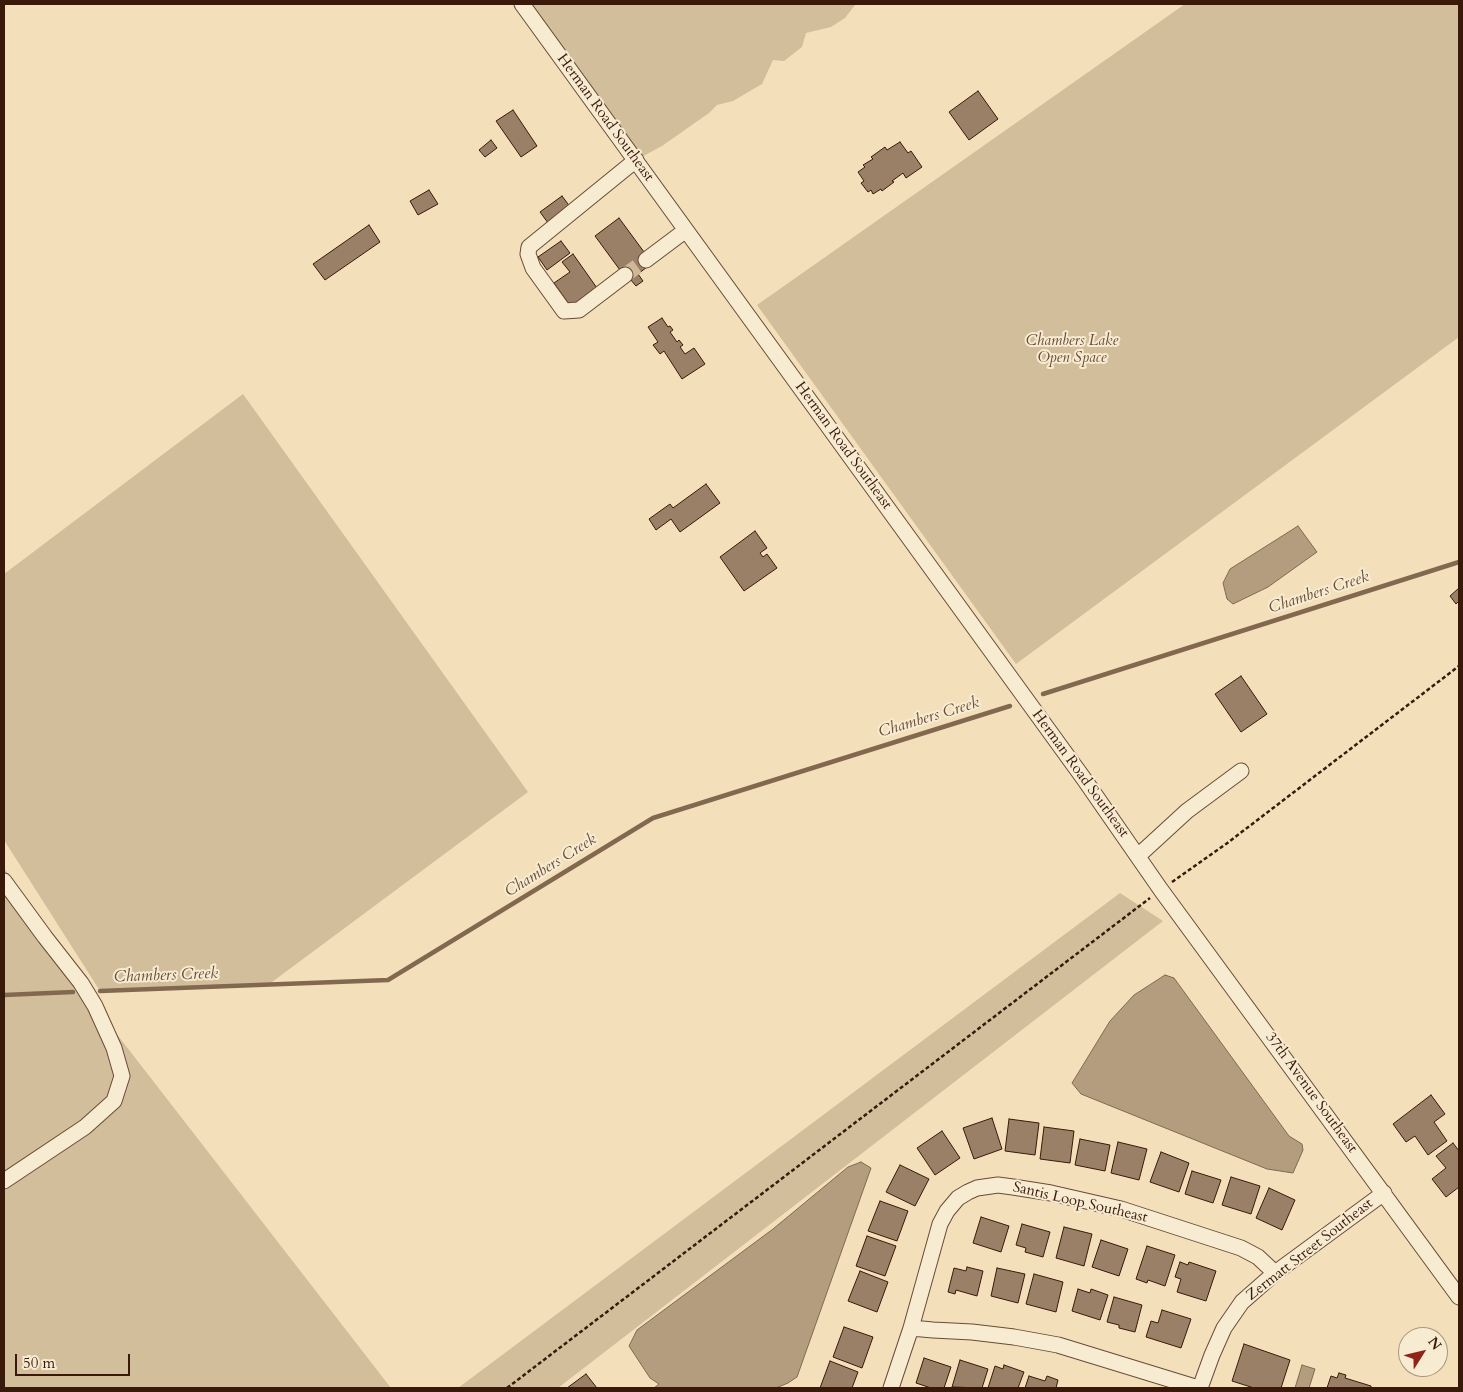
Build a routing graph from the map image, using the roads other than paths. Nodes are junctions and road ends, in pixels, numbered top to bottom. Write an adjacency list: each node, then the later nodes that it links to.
1 (522, 4): 2 (street, Herman Road Southeast)
2 (636, 160): 3 (street, Herman Road Southeast); 5 (street)
3 (686, 230): 4 (street); 7 (street, Herman Road Southeast)
4 (646, 260)
5 (625, 275)
6 (1241, 771): 7 (street)
7 (1138, 856): 9 (street, Herman Road Southeast)
8 (4, 881): 10 (street)
9 (1162, 889): 11 (street, 37th Avenue Southeast)
10 (4, 1181)
11 (1384, 1193): 12 (street, Zermatt Street Southeast); 13 (street, 37th Avenue Southeast)
12 (1275, 1273): 14 (street, Santis Loop Southeast); 16 (street, Zermatt Street Southeast)
13 (1459, 1297)
14 (911, 1328): 15 (street, Santis Loop Southeast); 16 (street)
15 (891, 1388)
16 (1199, 1388)

